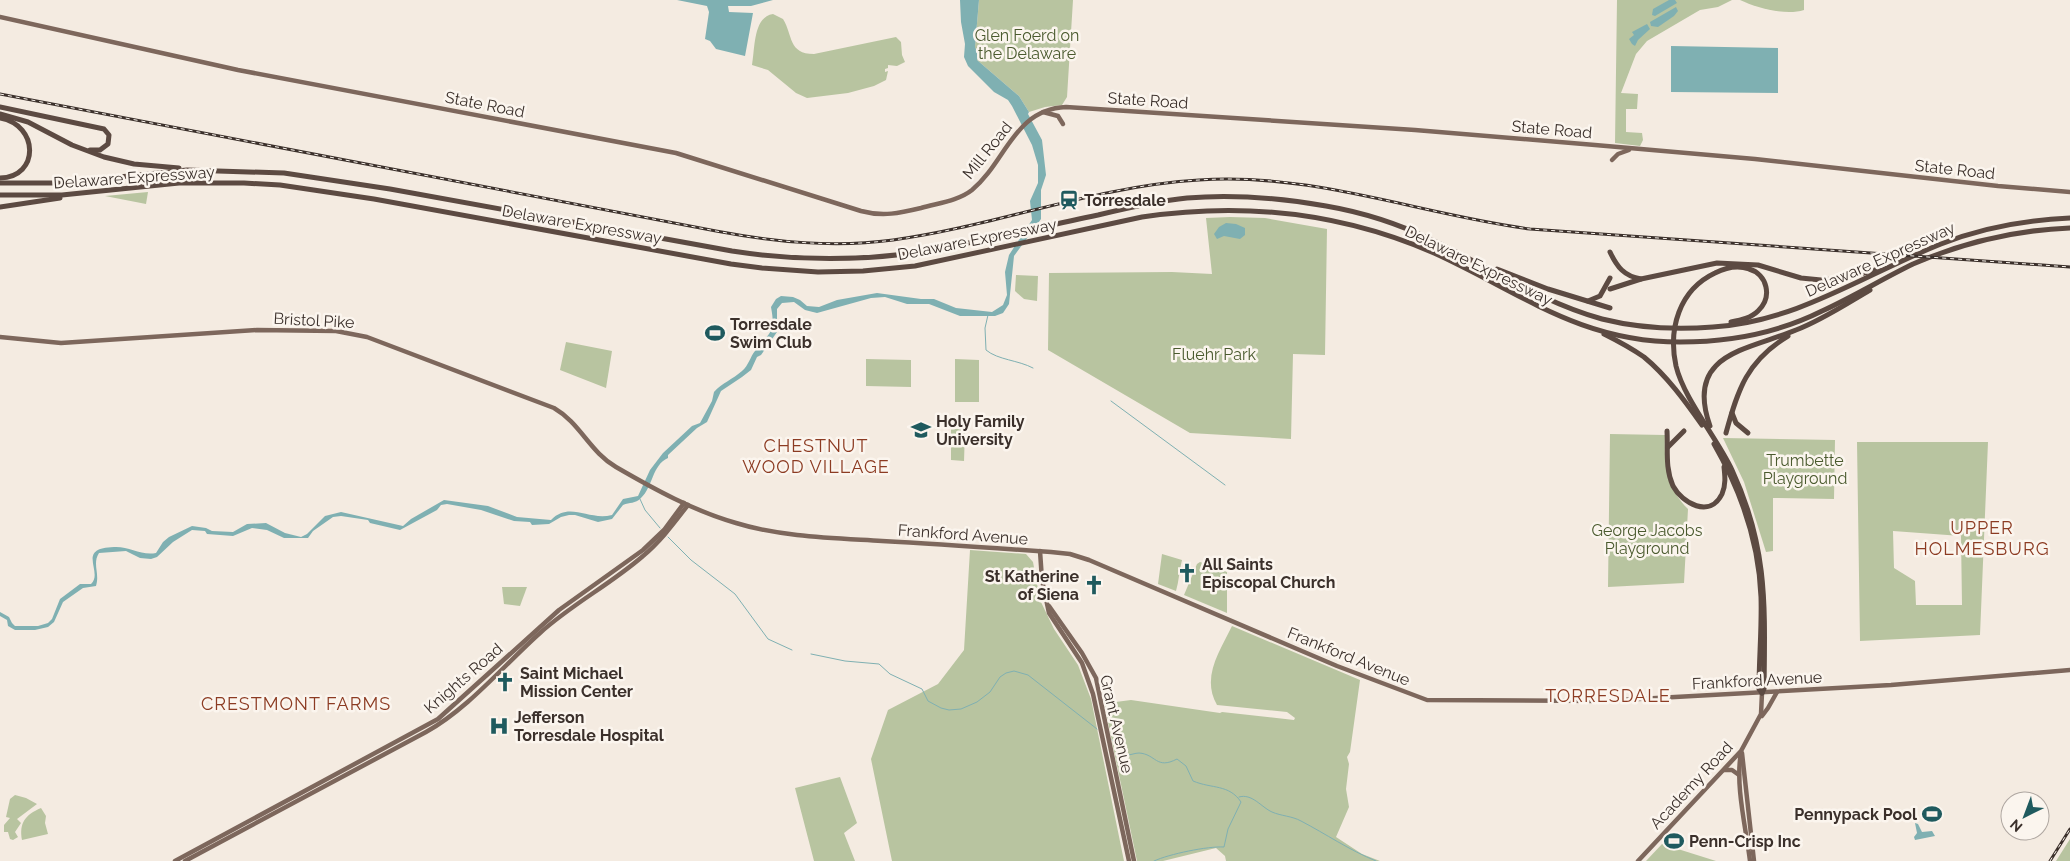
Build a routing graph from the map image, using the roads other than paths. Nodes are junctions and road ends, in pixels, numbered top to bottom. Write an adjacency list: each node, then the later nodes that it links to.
1 (0, 17): 17 (main road, State Road)
2 (0, 107): 8 (highway)
3 (1042, 112): 5 (main road, State Road); 7 (main road); 9 (main road, State Road)
4 (0, 114): 8 (highway)
5 (1032, 117): 17 (main road, Mill Road)
6 (0, 118): 12 (highway)
7 (1063, 124)
8 (72, 145): 11 (highway)
9 (1630, 149): 10 (main road); 14 (main road, State Road)
10 (1612, 160)
11 (187, 170): 13 (highway, Delaware Expressway); 22 (highway, Delaware Expressway)
12 (0, 178)
13 (0, 183)
14 (2070, 192)
15 (86, 193): 16 (highway, Delaware Expressway); 18 (highway); 34 (highway, Delaware Expressway)
16 (0, 195)
17 (960, 197)
18 (0, 207)
19 (2070, 218): 24 (highway, Delaware Expressway)
20 (2070, 228): 25 (highway, Delaware Expressway)
21 (1610, 252): 27 (highway)
22 (1468, 258): 29 (highway); 32 (highway, Delaware Expressway)
23 (1746, 263): 24 (highway); 27 (highway); 31 (highway)
24 (1895, 264): 32 (highway, Delaware Expressway)
25 (1911, 266): 33 (highway); 34 (highway, Delaware Expressway)
26 (1610, 278): 29 (highway)
27 (1641, 279): 28 (highway)
28 (1610, 289)
29 (1586, 301): 30 (highway)
30 (1610, 308)
31 (1676, 316): 32 (highway); 36 (highway)
32 (1717, 327)
33 (1797, 330): 37 (highway); 43 (highway)
34 (1599, 331): 38 (highway)
35 (0, 337): 46 (main road, Bristol Pike)
36 (1672, 351): 38 (highway); 43 (highway)
37 (1732, 411): 41 (highway); 42 (highway)
38 (1702, 425): 45 (highway)
39 (1667, 432): 44 (highway)
40 (1684, 432): 44 (highway)
41 (1726, 433)
42 (1748, 433)
43 (1718, 445): 52 (highway)
44 (1668, 447): 45 (highway)
45 (1723, 461): 52 (highway)
46 (645, 482): 47 (main road, Frankford Avenue)
47 (686, 504): 48 (main road, Frankford Avenue); 57 (main road, Knights Road); 58 (main road, Knights Road)
48 (1040, 551): 49 (main road, Grant Avenue); 52 (main road, Frankford Avenue)
49 (1048, 605): 59 (main road, Grant Avenue); 60 (main road, Grant Avenue)
50 (2070, 670): 51 (main road, Frankford Avenue)
51 (1777, 692): 52 (main road, Frankford Avenue); 53 (main road)
52 (1762, 693): 53 (main road, Academy Road)
53 (1759, 719): 54 (main road, Academy Road)
54 (1741, 751): 55 (main road, Academy Road); 56 (main road); 63 (main road)
55 (1723, 770): 56 (main road); 61 (main road, Academy Road)
56 (1740, 777): 62 (main road)
57 (175, 861)
58 (185, 861)
59 (1129, 861)
60 (1134, 861)
61 (1638, 861)
62 (1750, 861)
63 (1754, 861)

